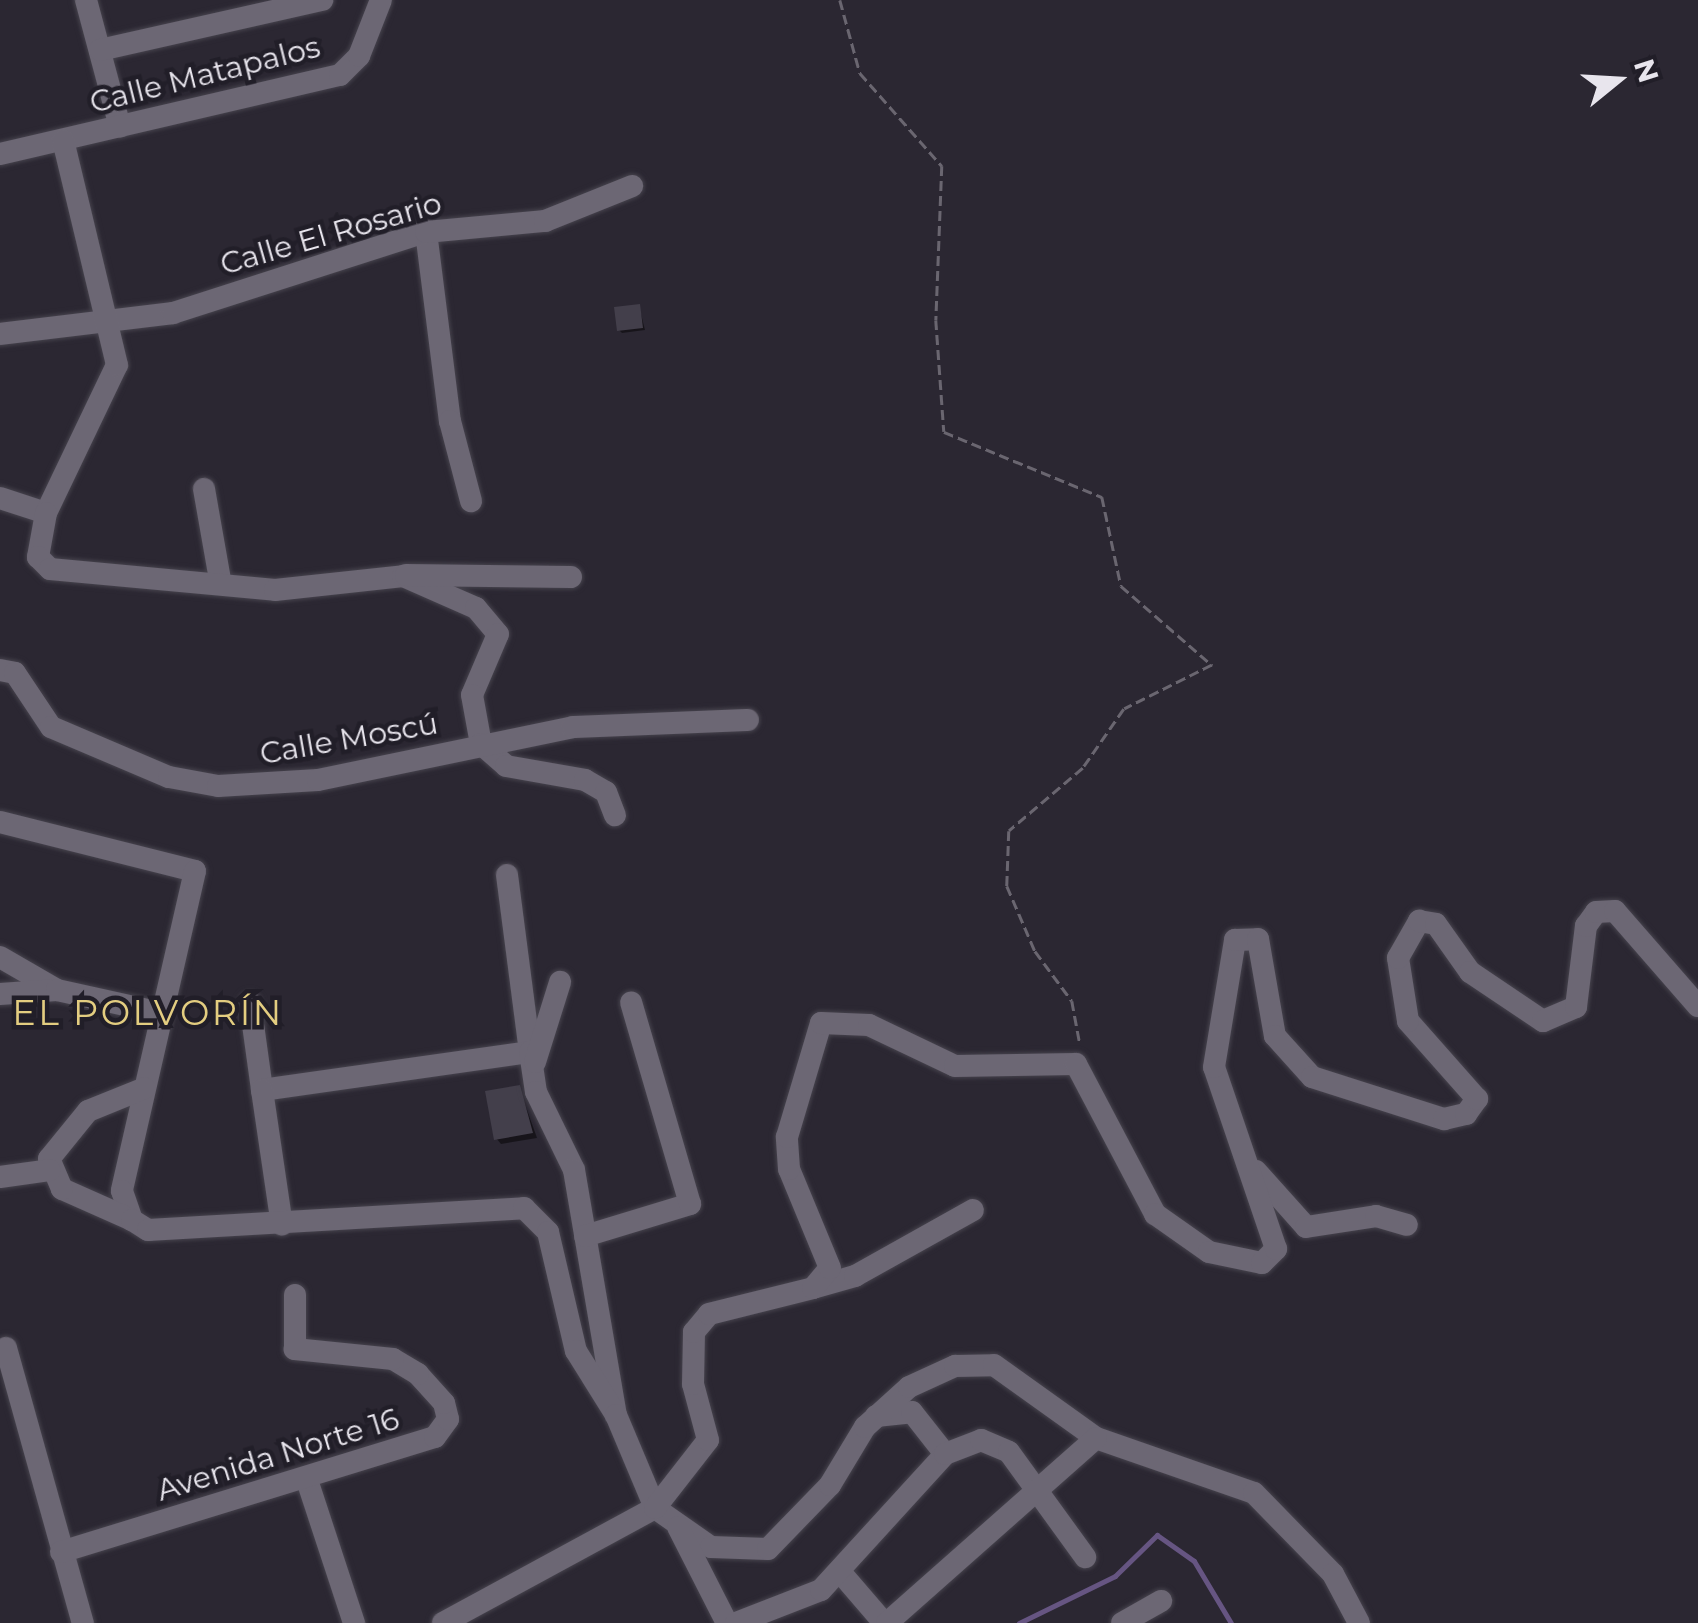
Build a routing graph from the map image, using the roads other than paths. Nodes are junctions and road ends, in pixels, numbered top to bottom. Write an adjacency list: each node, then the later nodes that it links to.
1 (86, 0): 4 (street)
2 (322, 0): 4 (street)
3 (381, 0): 5 (street, Calle Matapalos)
4 (100, 50): 5 (street)
5 (120, 127): 6 (street, Calle Matapalos)
6 (63, 140): 7 (street, Calle Matapalos); 10 (street)
7 (0, 154)
8 (632, 186): 9 (street, Calle El Rosario)
9 (426, 232): 10 (street, Calle El Rosario); 14 (street)
10 (103, 328): 11 (street, Calle El Rosario); 15 (street)
11 (0, 334)
12 (204, 489): 18 (street)
13 (0, 498): 15 (street)
14 (471, 501)
15 (46, 514): 18 (street)
16 (403, 576): 17 (street); 18 (street); 21 (street)
17 (571, 577)
18 (220, 580)
19 (0, 670): 21 (street, Calle Moscú)
20 (748, 720): 21 (street, Calle Moscú)
21 (481, 744): 22 (street)
22 (615, 814)
23 (0, 822): 32 (street)
24 (507, 875): 33 (street)
25 (0, 958): 27 (street)
26 (560, 982): 33 (street)
27 (57, 990): 28 (street); 32 (street)
28 (0, 994)
29 (631, 1002): 43 (street)
30 (250, 1003): 35 (street)
31 (1698, 1006): 36 (street)
32 (157, 1012): 34 (street)
33 (531, 1061): 35 (street); 43 (street)
34 (145, 1088): 37 (street); 40 (street)
35 (262, 1090): 41 (street)
36 (1238, 1149): 42 (street); 44 (street)
37 (50, 1170): 38 (street); 40 (street)
38 (0, 1178)
39 (974, 1210): 44 (street)
40 (132, 1220): 41 (street)
41 (282, 1225): 47 (street)
42 (1408, 1226)
43 (585, 1236): 47 (street)
44 (813, 1288): 53 (street)
45 (294, 1295): 51 (street, Avenida Norte 16)
46 (6, 1348): 55 (street)
47 (616, 1415): 53 (street)
48 (876, 1416): 49 (street); 50 (street); 54 (street)
49 (1096, 1438): 52 (street); 66 (street)
50 (945, 1454): 52 (street); 57 (street)
51 (307, 1480): 55 (street, Avenida Norte 16); 60 (street)
52 (1039, 1494): 56 (street); 64 (street)
53 (655, 1508): 54 (street); 61 (street)
54 (677, 1524): 62 (street)
55 (61, 1552): 59 (street)
56 (1085, 1557)
57 (841, 1573): 63 (street); 64 (street)
58 (1161, 1600): 65 (street)
59 (83, 1623)
60 (354, 1623)
61 (443, 1623)
62 (728, 1623)
63 (736, 1623)
64 (885, 1623)
65 (1122, 1623)
66 (1359, 1623)

